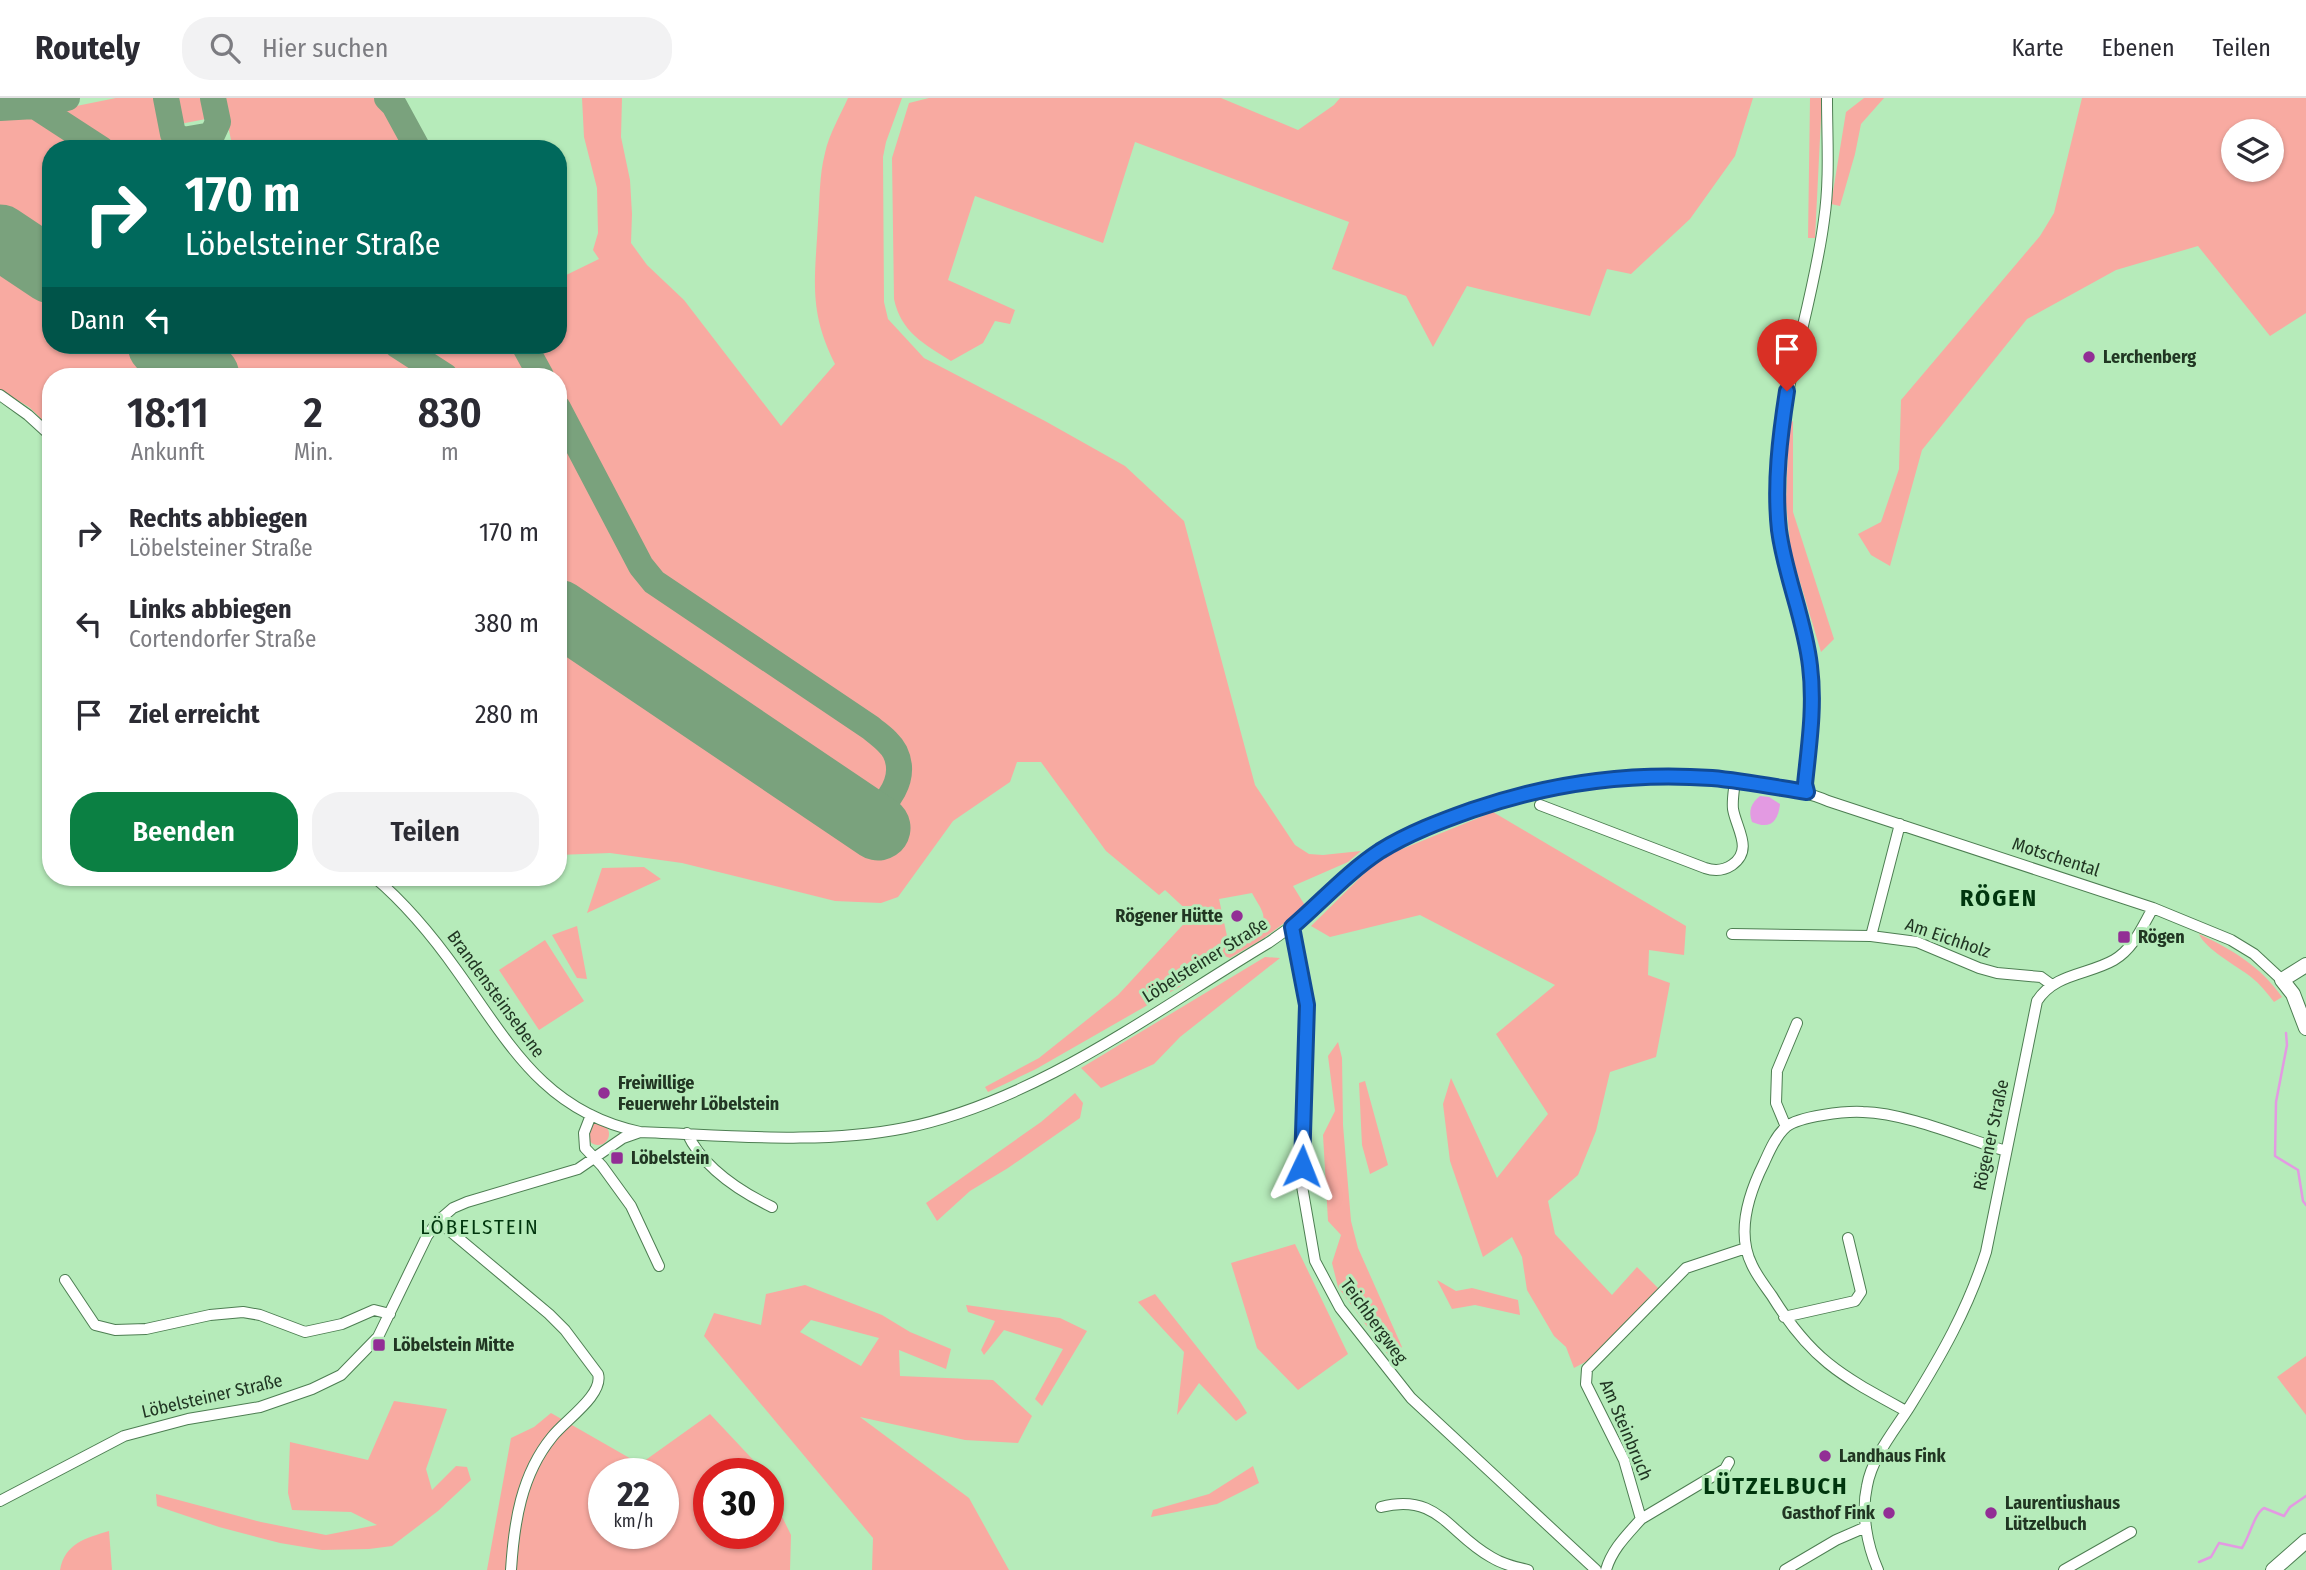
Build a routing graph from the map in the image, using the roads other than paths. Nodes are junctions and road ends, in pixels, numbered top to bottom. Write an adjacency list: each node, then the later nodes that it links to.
1 (1827, 98): 5 (street)
2 (0, 396): 3 (street)
3 (42, 428)
4 (1735, 781): 5 (street, Löbelsteiner Straße); 6 (street); 10 (street, Löbelsteiner Straße)
5 (1807, 792): 7 (street, Motschental)
6 (1540, 805)
7 (1900, 824): 9 (street, Motschental); 12 (street)
8 (384, 886): 18 (street, Brandensteinsebene)
9 (2153, 908): 14 (street, Motschental); 15 (street)
10 (1292, 927): 21 (street, Löbelsteiner Straße); 42 (street, Teichbergweg)
11 (1732, 934): 12 (street, Am Eichholz)
12 (1871, 936): 15 (street, Am Eichholz)
13 (2306, 965): 14 (street)
14 (2282, 980): 17 (street)
15 (2052, 985): 22 (street, Rögener Straße)
16 (1797, 1023): 19 (street)
17 (2306, 1028)
18 (591, 1115): 20 (street, Brandensteinsebene); 23 (street)
19 (1786, 1127): 22 (street); 27 (street)
20 (640, 1132): 21 (street, Löbelsteiner Straße); 23 (street, Löbelsteiner Straße)
21 (687, 1133): 24 (street)
22 (2006, 1151): 32 (street, Rögener Straße)
23 (595, 1158): 25 (street, Löbelsteiner Straße); 28 (street)
24 (772, 1207)
25 (438, 1220): 30 (street, Löbelsteiner Straße); 40 (street)
26 (1848, 1238): 31 (street)
27 (1746, 1248): 31 (street); 36 (street, Am Steinbruch)
28 (659, 1266)
29 (65, 1280): 30 (street)
30 (390, 1314): 34 (street, Löbelsteiner Straße)
31 (1784, 1317): 32 (street)
32 (1906, 1411): 37 (street, Rögener Straße)
33 (1729, 1462): 36 (street)
34 (0, 1501)
35 (1381, 1507): 41 (street)
36 (1641, 1519): 43 (street)
37 (1866, 1527): 44 (street); 45 (street, Rögener Straße)
38 (2131, 1532): 46 (street)
39 (2306, 1541): 47 (street)
40 (511, 1570)
41 (1528, 1570)
42 (1596, 1570)
43 (1606, 1570)
44 (1784, 1570)
45 (1878, 1570)
46 (2064, 1570)
47 (2273, 1570)

